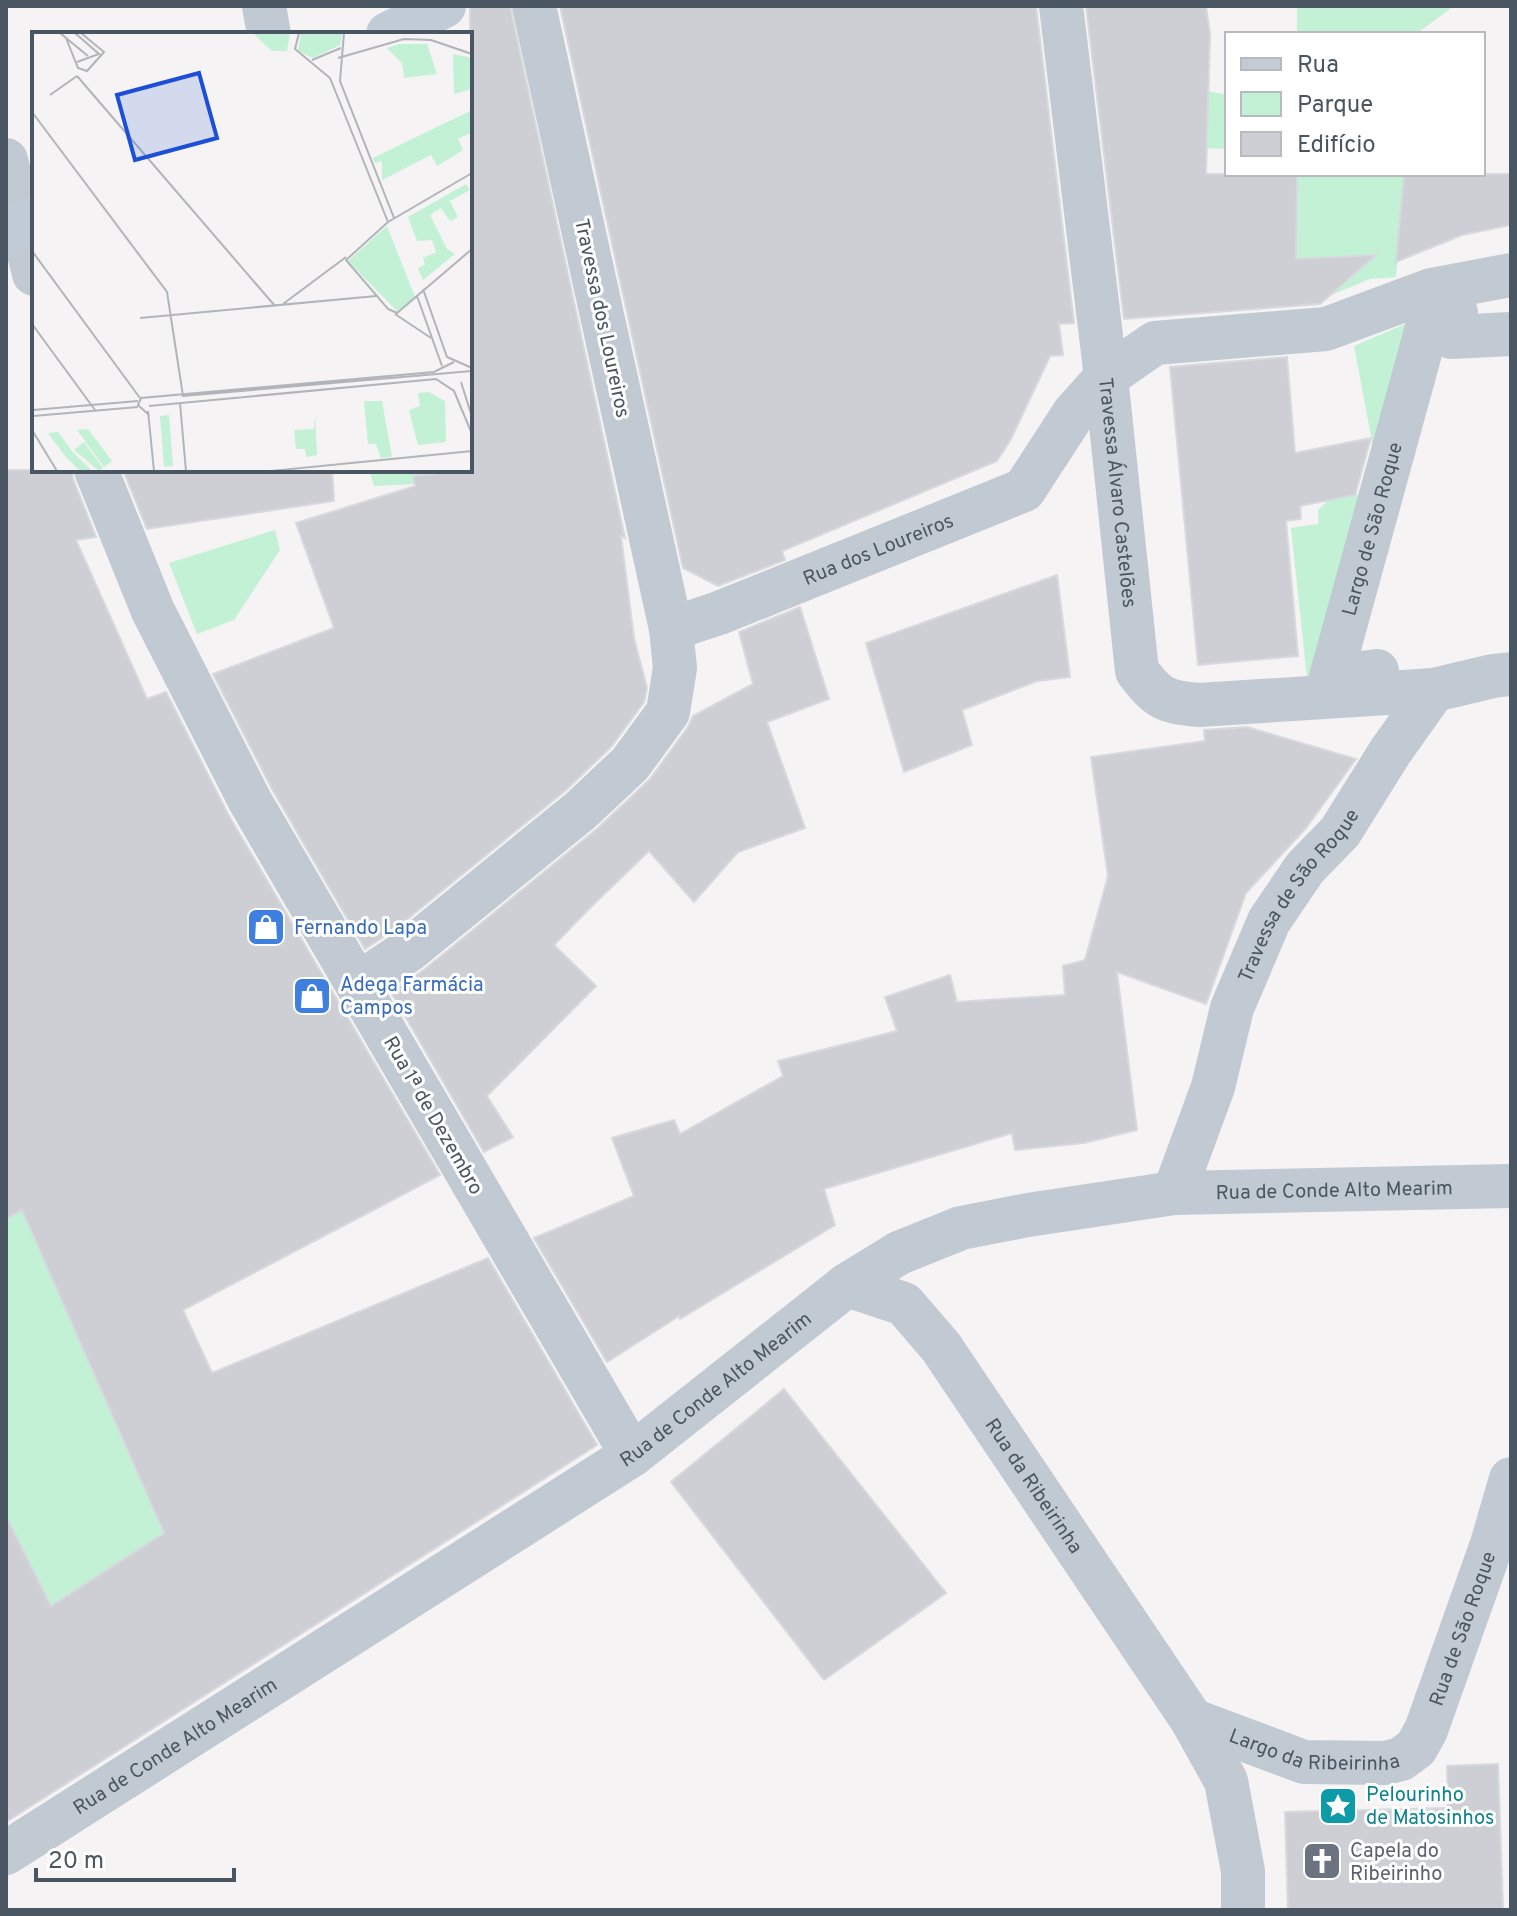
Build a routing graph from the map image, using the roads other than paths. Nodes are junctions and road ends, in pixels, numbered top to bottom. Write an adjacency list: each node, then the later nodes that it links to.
1 (264, 6): 5 (street)
2 (444, 6): 6 (street)
3 (534, 6): 14 (street, Travessa dos Loureiros)
4 (1061, 6): 12 (street, Travessa Álvaro Castelões)
5 (269, 32)
6 (392, 32)
7 (6, 160): 8 (street)
8 (21, 225): 9 (street)
9 (32, 266)
10 (1511, 275): 12 (street, Rua dos Loureiros)
11 (1511, 334): 15 (street, Largo de São Roque)
12 (1106, 377): 14 (street, Rua dos Loureiros); 17 (street, Travessa Álvaro Castelões)
13 (97, 472): 18 (street, Rua 1ª de Dezembro)
14 (671, 629): 18 (street)
15 (1511, 656)
16 (1511, 674): 17 (street)
17 (1434, 690): 20 (street, Travessa de São Roque)
18 (358, 984): 22 (street, Rua 1ª de Dezembro)
19 (1511, 1186): 20 (street, Rua de Conde Alto Mearim)
20 (1174, 1193): 21 (street, Rua de Conde Alto Mearim)
21 (847, 1285): 22 (street, Rua de Conde Alto Mearim); 24 (street, Rua da Ribeirinha)
22 (632, 1455): 26 (street, Rua de Conde Alto Mearim)
23 (1511, 1479): 25 (street, Rua de São Roque)
24 (1192, 1720): 25 (street, Largo da Ribeirinha); 27 (street, Rua da Ribeirinha)
25 (1426, 1730)
26 (6, 1853)
27 (1243, 1910)

